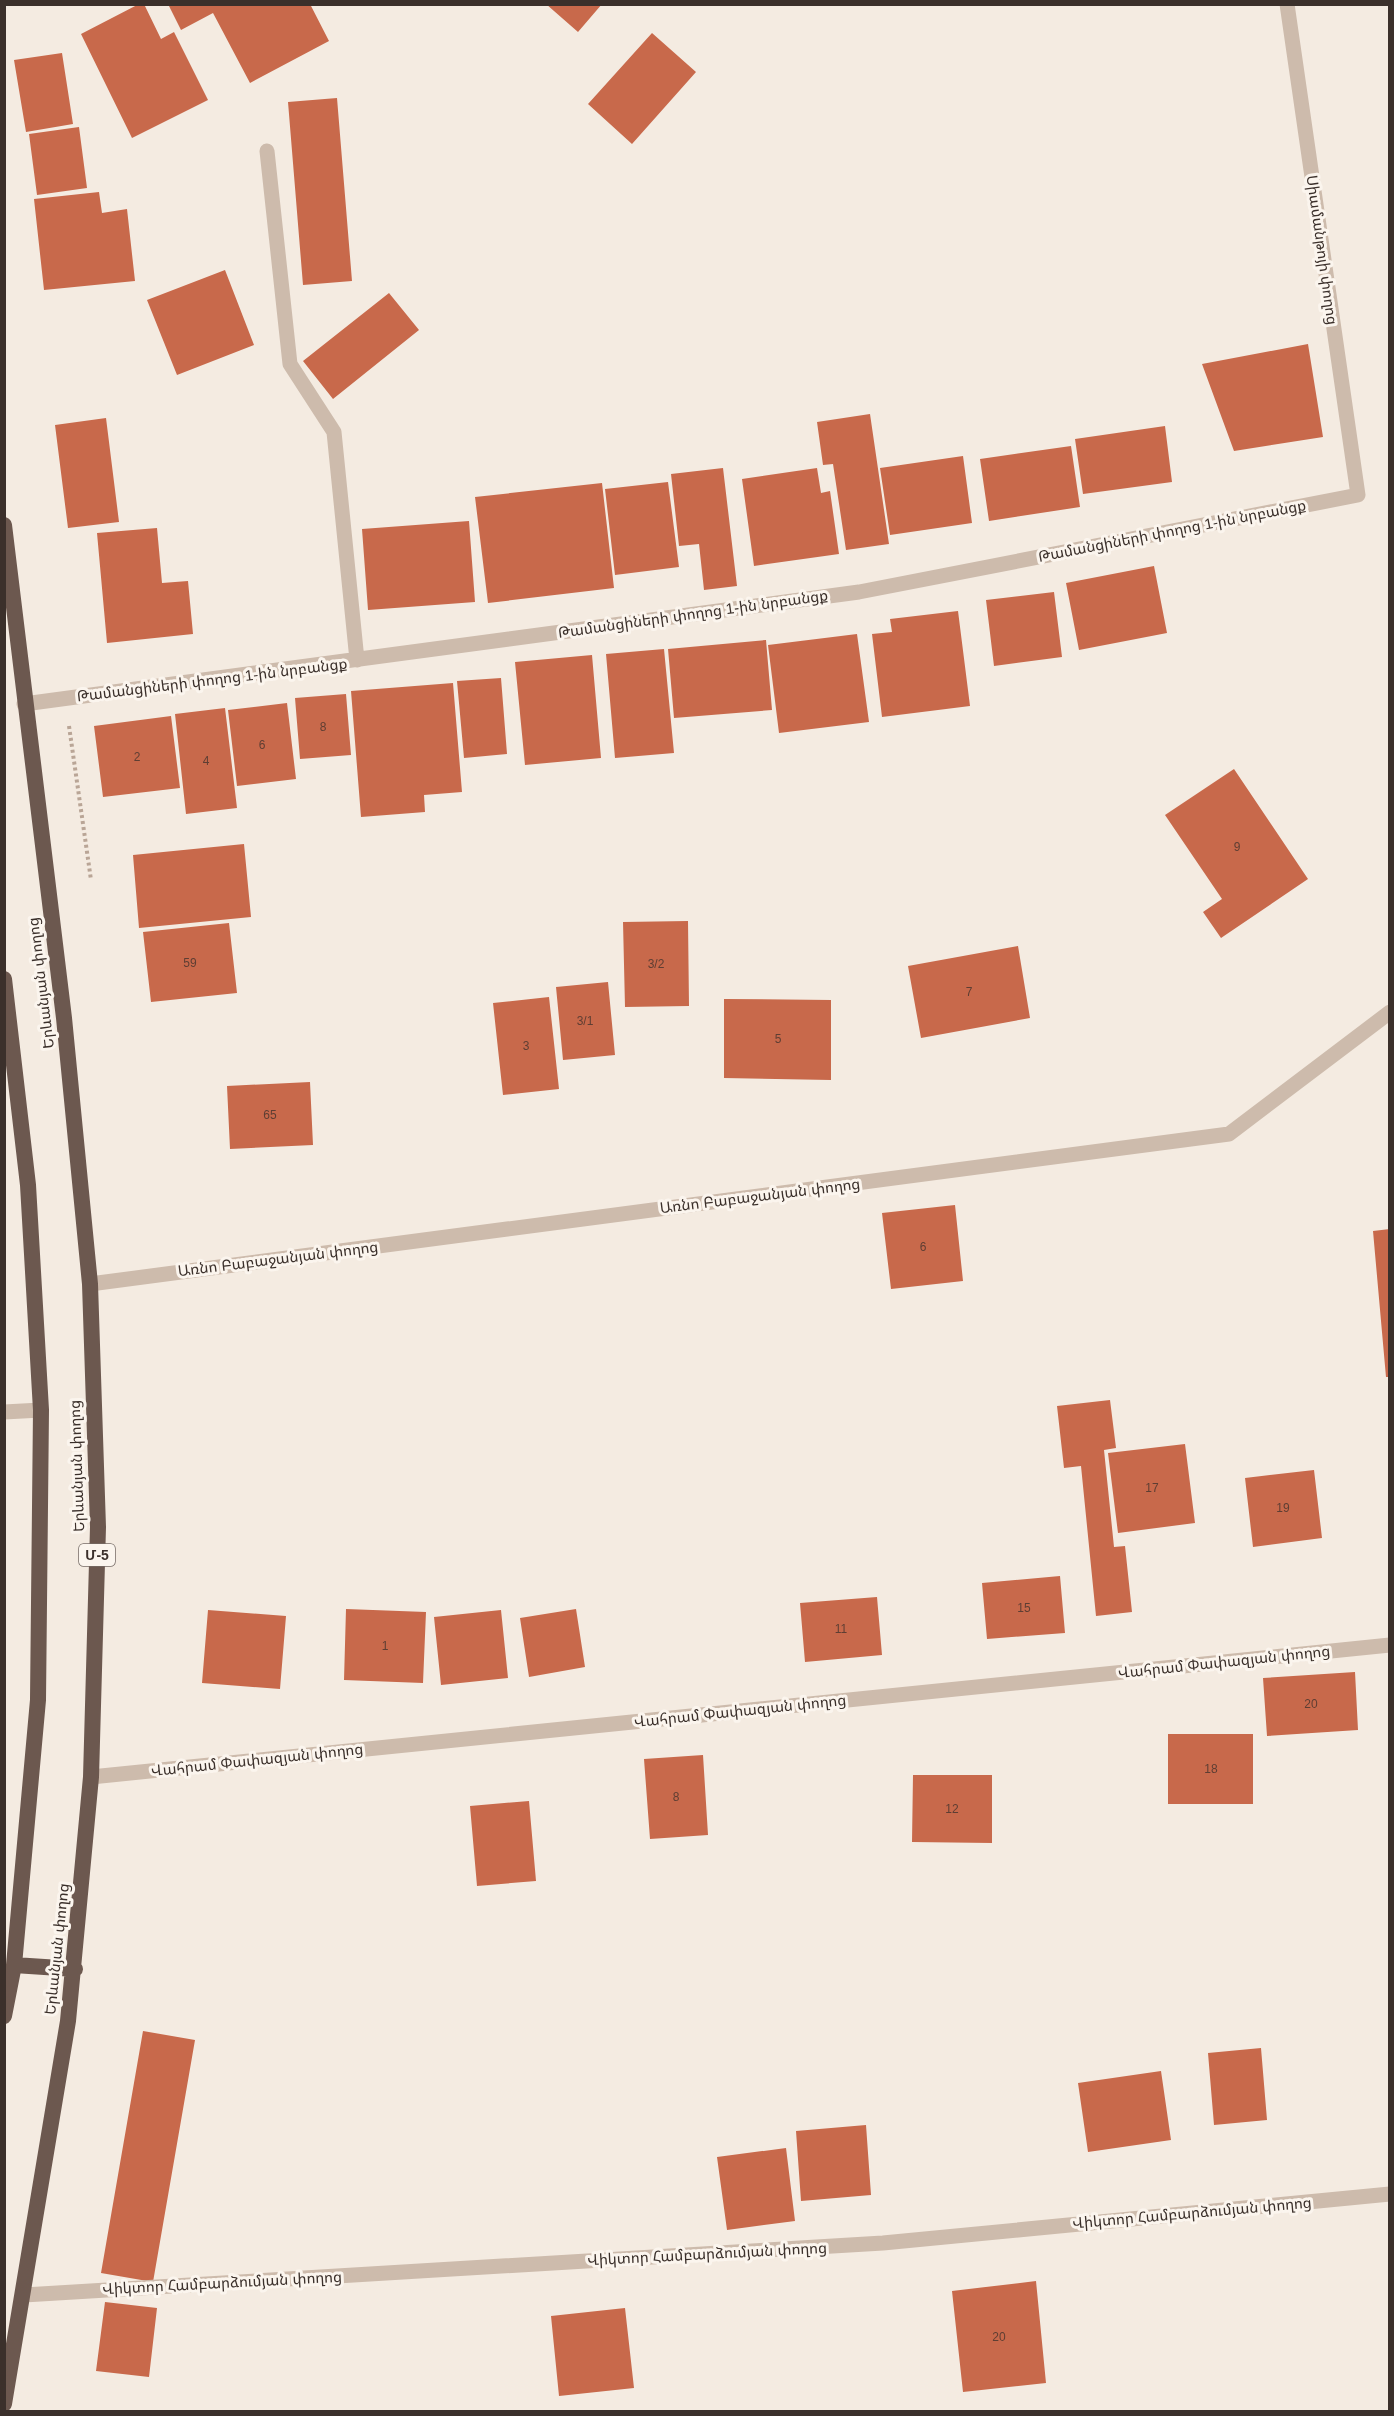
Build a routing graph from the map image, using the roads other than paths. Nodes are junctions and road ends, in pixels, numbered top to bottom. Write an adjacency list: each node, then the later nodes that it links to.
1 (1276, 4): 2 (street)
2 (1288, 9): 4 (street, Սիամանթոյի փողոց)
3 (267, 151): 6 (street)
4 (1358, 495): 6 (street, Թամանցիների փողոց 1-ին նրբանցք)
5 (4, 525): 7 (highway, Երևանյան փողոց / Մ-5)
6 (357, 660): 7 (street, Թամանցիների փողոց 1-ին նրբանցք)
7 (24, 704): 10 (highway, Երևանյան փողոց / Մ-5)
8 (4, 980): 11 (highway)
9 (1389, 1012): 10 (street, Առնո Բաբաջանյան փողոց)
10 (90, 1284): 14 (highway, Երևանյան փողոց / Մ-5)
11 (41, 1410): 12 (street); 15 (highway)
12 (4, 1412)
13 (1389, 1645): 14 (street, Վահրամ Փափազյան փողոց)
14 (91, 1777): 16 (highway, Երևանյան փողոց / Մ-5)
15 (14, 1965): 16 (highway); 17 (highway)
16 (75, 1969): 19 (highway, Երևանյան փողոց / Մ-5)
17 (4, 2016)
18 (1389, 2194): 19 (street, Վիկտոր Համբարձումյան փողոց)
19 (24, 2295): 20 (highway, Երևանյան փողոց / Մ-5)
20 (4, 2404)

